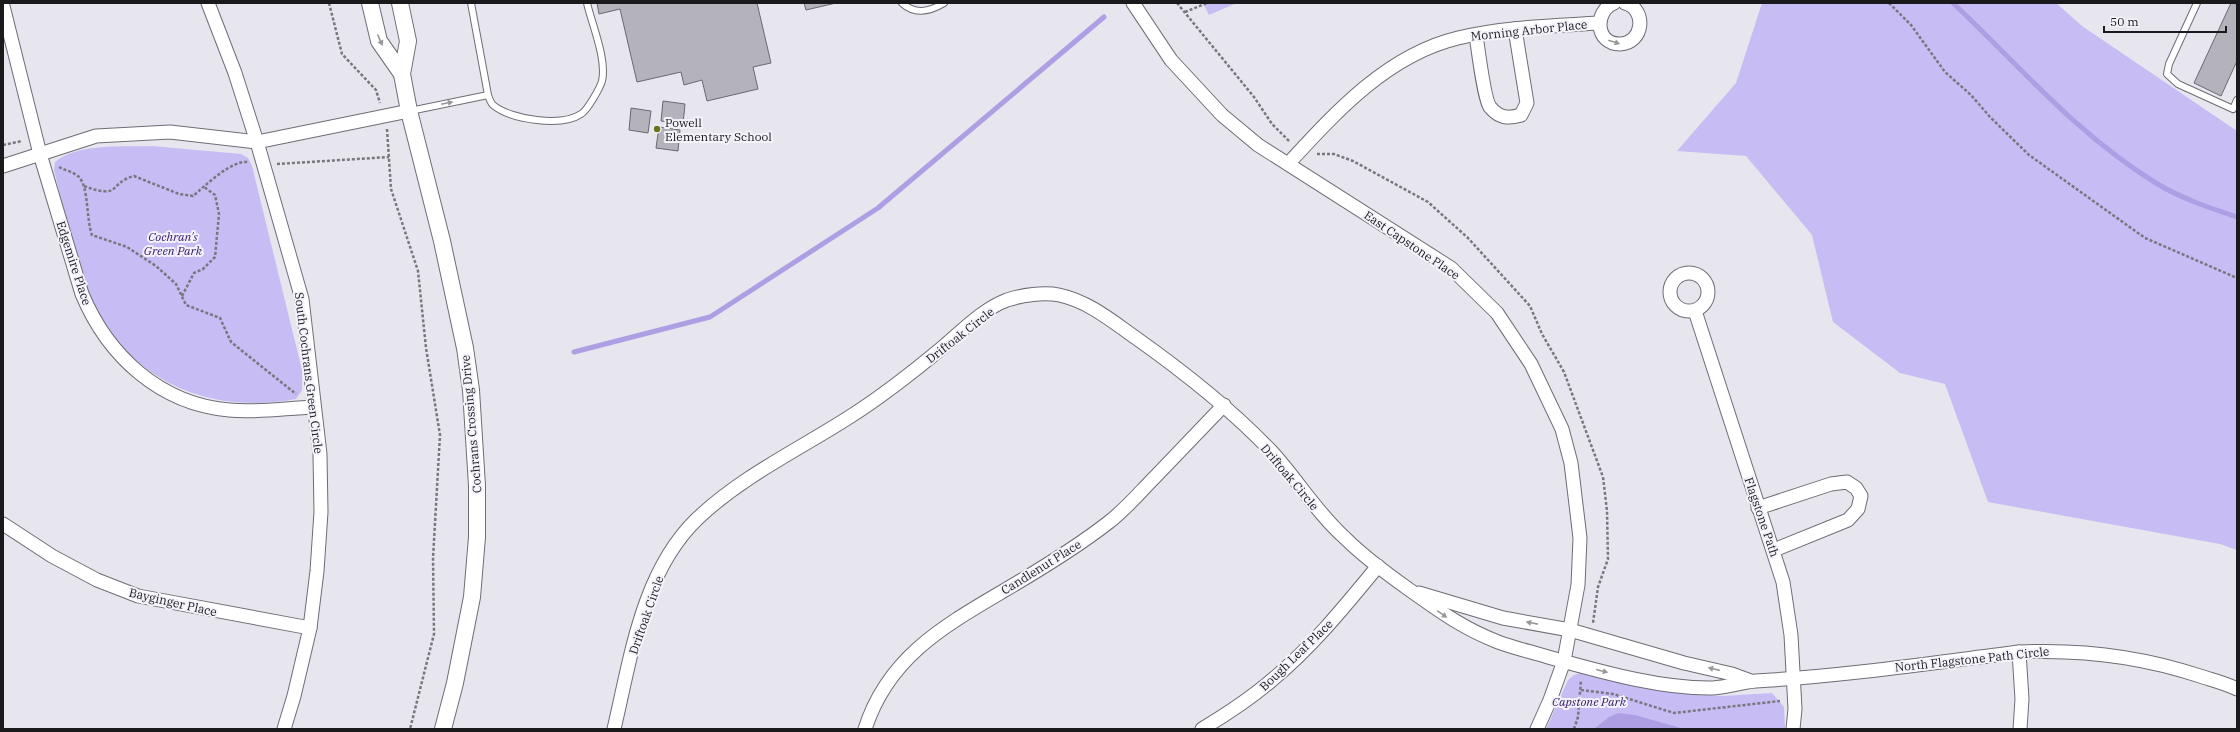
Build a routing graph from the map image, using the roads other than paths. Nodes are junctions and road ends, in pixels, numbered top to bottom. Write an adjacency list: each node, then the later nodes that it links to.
1 (208, 3): 21 (street, South Cochrans Green Circle)
2 (370, 3): 16 (street, Cochrans Crossing Drive, one-way to 16)
3 (400, 3): 16 (street, Cochrans Crossing Drive)
4 (471, 3): 17 (lane)
5 (587, 3): 17 (lane)
6 (902, 3): 7 (lane)
7 (944, 3)
8 (1133, 3): 23 (street, East Capstone Place)
9 (1614, 3): 13 (street, Morning Arbor Place)
10 (1625, 3): 13 (street, Morning Arbor Place, one-way to 10)
11 (2197, 3): 19 (lane)
12 (3, 6): 22 (street, Edgemire Place)
13 (1599, 23): 14 (street, Morning Arbor Place)
14 (1515, 29): 15 (street, Morning Arbor Place); 15 (street)
15 (1476, 35): 23 (street, Morning Arbor Place)
16 (402, 74): 20 (street, Cochrans Crossing Drive)
17 (488, 94): 20 (lane, one-way to 17)
18 (2237, 100): 19 (lane)
19 (2235, 110)
20 (408, 111): 21 (street); 41 (street, Cochrans Crossing Drive)
21 (257, 142): 22 (street); 27 (street, South Cochrans Green Circle)
22 (40, 154): 24 (street); 27 (street, Edgemire Place)
23 (1288, 164): 34 (street, East Capstone Place)
24 (3, 166)
25 (1694, 311): 28 (street, Flagstone Path)
26 (1224, 405): 31 (street, Driftoak Circle); 42 (street, Driftoak Circle); 43 (street, Candlenut Place)
27 (314, 407): 33 (street, South Cochrans Green Circle)
28 (1758, 508): 30 (street, Flagstone Path); 30 (street)
29 (3, 524): 33 (street, Bayginger Place)
30 (1774, 550): 37 (street, Flagstone Path)
31 (1378, 566): 32 (street, Driftoak Circle); 44 (street, Bough Leaf Place)
32 (1411, 590): 34 (street, Driftoak Circle, one-way to 32); 36 (street, Driftoak Circle, one-way to 36)
33 (310, 628): 40 (street, South Cochrans Green Circle)
34 (1570, 630): 36 (street, East Capstone Place); 38 (street, North Flagstone Path Circle, one-way to 34)
35 (2019, 652): 37 (street, North Flagstone Path Circle); 39 (street, North Flagstone Path Circle); 47 (street)
36 (1564, 661): 38 (street, North Flagstone Path Circle, one-way to 38); 45 (street, East Capstone Place)
37 (1794, 680): 38 (street, North Flagstone Path Circle); 46 (street, Flagstone Path)
38 (1751, 681)
39 (2237, 689)
40 (284, 729)
41 (443, 729)
42 (614, 729)
43 (865, 729)
44 (1202, 729)
45 (1537, 729)
46 (1793, 729)
47 (2020, 729)

